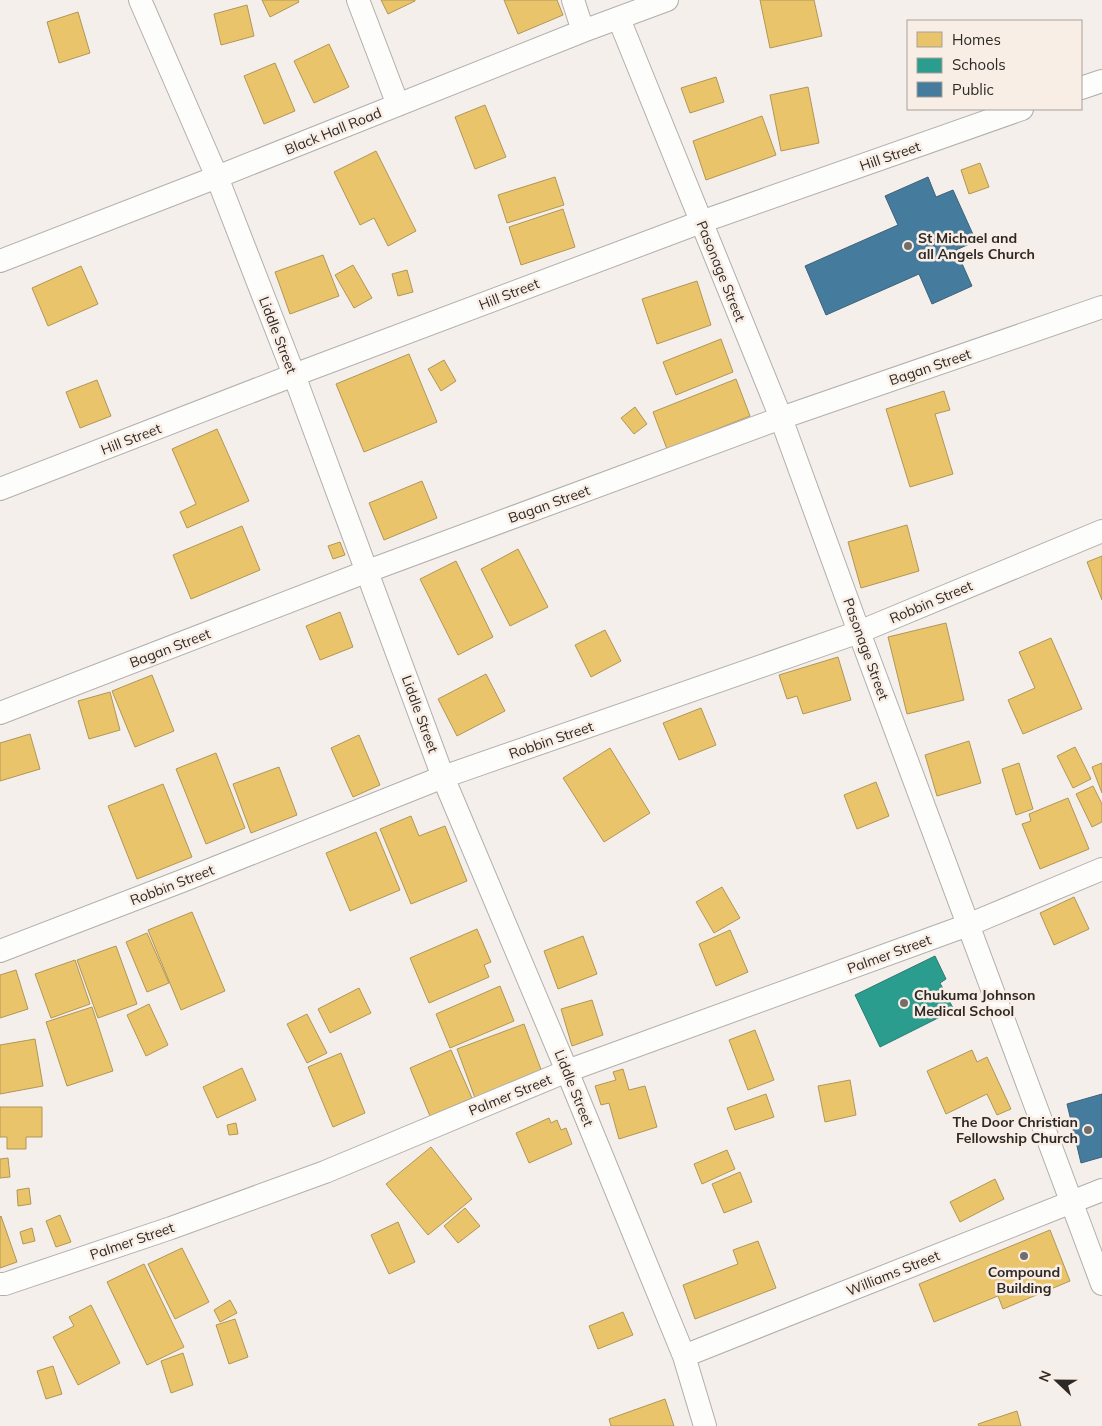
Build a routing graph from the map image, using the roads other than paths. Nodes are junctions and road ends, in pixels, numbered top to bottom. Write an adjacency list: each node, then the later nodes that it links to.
1 (140, 0): 11 (street, Liddle Street)
2 (358, 0): 9 (street)
3 (573, 0): 6 (street)
4 (667, 0): 5 (street, Black Hall Road)
5 (619, 18): 6 (street, Black Hall Road); 12 (street, Pasonage Street)
6 (583, 31): 9 (street, Black Hall Road)
7 (1102, 80): 8 (street)
8 (1082, 88)
9 (398, 105): 11 (street, Black Hall Road)
10 (1019, 110): 12 (street, Hill Street)
11 (217, 177): 13 (street, Black Hall Road); 15 (street, Liddle Street)
12 (701, 222): 15 (street, Hill Street); 16 (street, Pasonage Street)
13 (0, 261)
14 (1101, 310): 16 (street, Bagan Street)
15 (294, 375): 17 (street, Hill Street); 19 (street, Liddle Street)
16 (781, 418): 19 (street, Bagan Street); 20 (street, Pasonage Street)
17 (0, 489)
18 (1102, 531): 20 (street, Robbin Street)
19 (368, 571): 21 (street, Bagan Street); 22 (street, Liddle Street)
20 (859, 632): 22 (street, Robbin Street); 24 (street, Pasonage Street)
21 (0, 713)
22 (443, 777): 25 (street, Robbin Street); 26 (street, Liddle Street)
23 (1102, 869): 24 (street, Palmer Street)
24 (968, 925): 26 (street, Palmer Street); 28 (street, Pasonage Street)
25 (0, 951)
26 (567, 1071): 29 (street, Palmer Street); 31 (street, Liddle Street)
27 (1102, 1190): 28 (street, Williams Street)
28 (1072, 1202): 30 (street, Pasonage Street); 31 (street, Williams Street)
29 (0, 1284)
30 (1102, 1284)
31 (684, 1356): 32 (street, Liddle Street)
32 (705, 1426)

